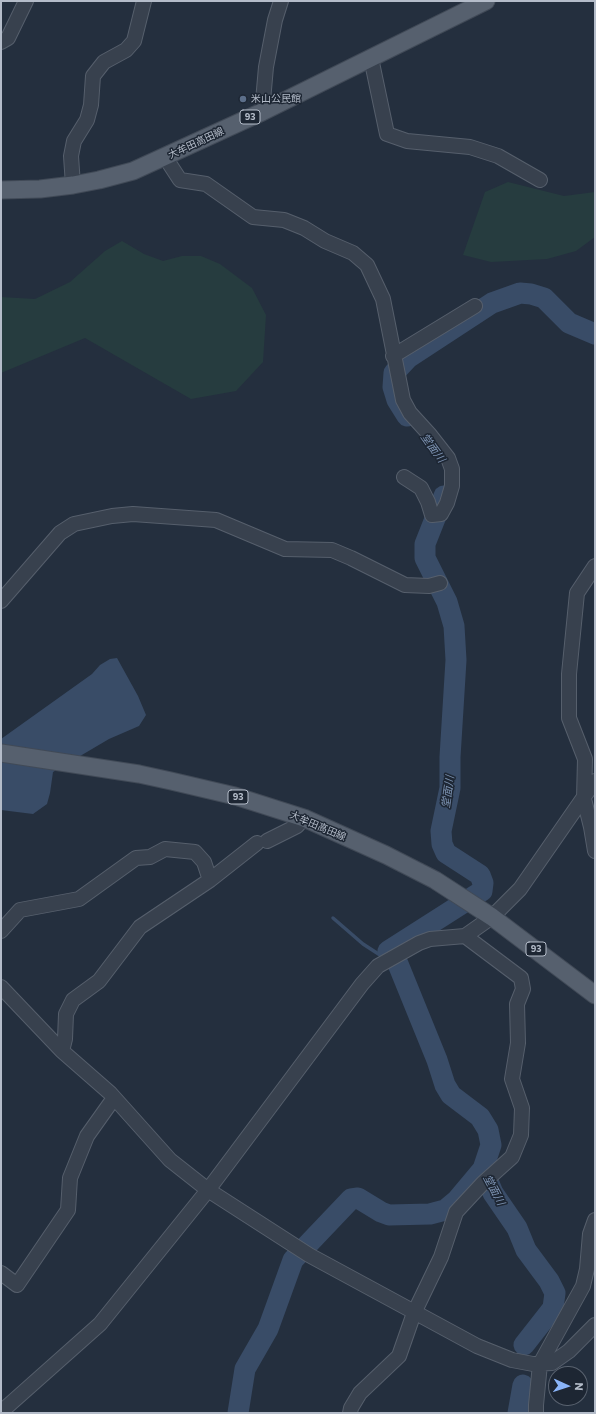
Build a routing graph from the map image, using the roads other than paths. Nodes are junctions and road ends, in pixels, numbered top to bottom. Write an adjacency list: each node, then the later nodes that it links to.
1 (26, 1): 5 (street)
2 (144, 1): 10 (street)
3 (280, 1): 7 (street)
4 (477, 3): 6 (main road, 大牟田高田線 / 93)
5 (1, 42)
6 (371, 58): 7 (main road, 大牟田高田線 / 93); 9 (street)
7 (262, 112): 8 (main road, 大牟田高田線 / 93)
8 (165, 157): 10 (main road, 大牟田高田線 / 93); 13 (street)
9 (540, 180)
10 (73, 185): 11 (main road, 大牟田高田線 / 93)
11 (1, 190)
12 (475, 306): 13 (street)
13 (393, 356): 14 (street)
14 (404, 477)
15 (595, 566): 20 (street)
16 (440, 583): 17 (street)
17 (1, 601)
18 (1, 753): 21 (main road, 大牟田高田線 / 93)
19 (595, 780): 20 (street)
20 (584, 799): 22 (street); 24 (street)
21 (304, 818): 23 (street); 24 (main road, 大牟田高田線 / 93)
22 (595, 851)
23 (210, 880): 25 (street); 29 (street)
24 (492, 917): 26 (street); 28 (main road, 大牟田高田線 / 93)
25 (1, 931)
26 (465, 936): 31 (street); 34 (street)
27 (1, 988): 29 (street)
28 (595, 995)
29 (62, 1051): 30 (street)
30 (114, 1098): 31 (street); 33 (street)
31 (208, 1190): 34 (street); 37 (street)
32 (595, 1220): 36 (street)
33 (1, 1273)
34 (414, 1313): 36 (street); 38 (street)
35 (595, 1325): 36 (street)
36 (540, 1364): 39 (street)
37 (1, 1412)
38 (350, 1413)
39 (536, 1413)

